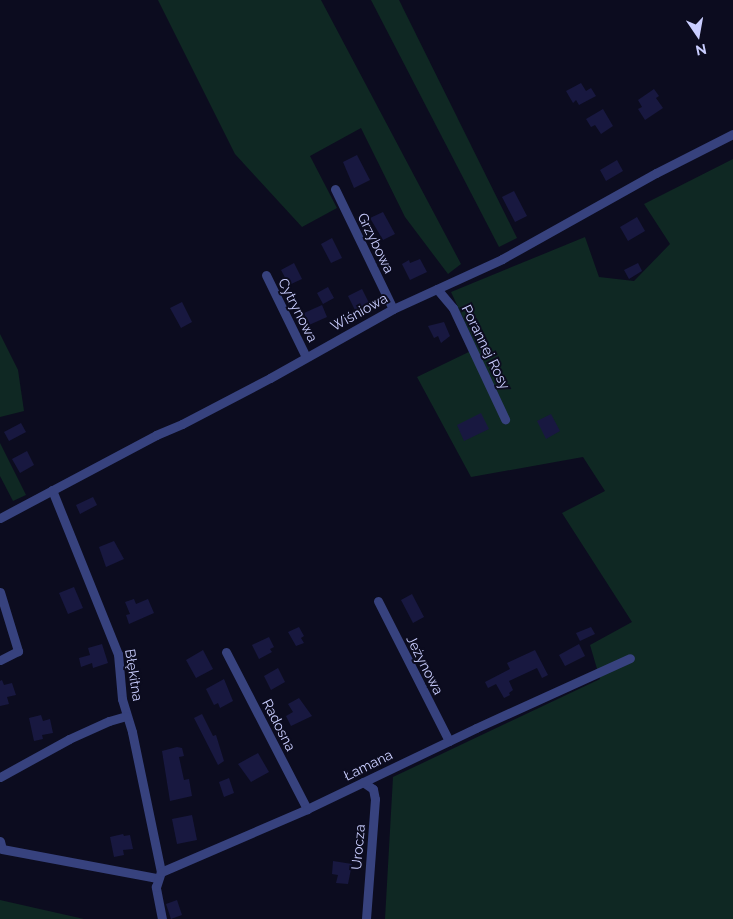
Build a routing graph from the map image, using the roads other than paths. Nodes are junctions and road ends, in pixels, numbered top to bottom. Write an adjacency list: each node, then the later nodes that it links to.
1 (733, 134): 4 (street, Wiśniowa)
2 (335, 189): 5 (street, Grzybowa)
3 (266, 276): 6 (street, Cytrynowa)
4 (437, 289): 5 (street, Wiśniowa); 7 (street, Porannej Rosy)
5 (393, 309): 6 (street, Wiśniowa)
6 (306, 357): 8 (street, Wiśniowa)
7 (505, 419)
8 (52, 490): 9 (street, Wiśniowa); 15 (street, Błękitna)
9 (0, 518)
10 (0, 592): 14 (street)
11 (378, 601): 16 (street, Jeżynowa)
12 (226, 652): 19 (street, Radosna)
13 (630, 658): 16 (street, Łamana)
14 (0, 660)
15 (126, 716): 17 (street); 21 (street, Błękitna)
16 (449, 741): 18 (street, Łamana)
17 (0, 777)
18 (363, 782): 19 (street, Łamana); 23 (street, Urocza)
19 (307, 810): 21 (street, Łamana)
20 (0, 841): 21 (street)
21 (159, 875): 22 (street)
22 (162, 919)
23 (366, 919)

